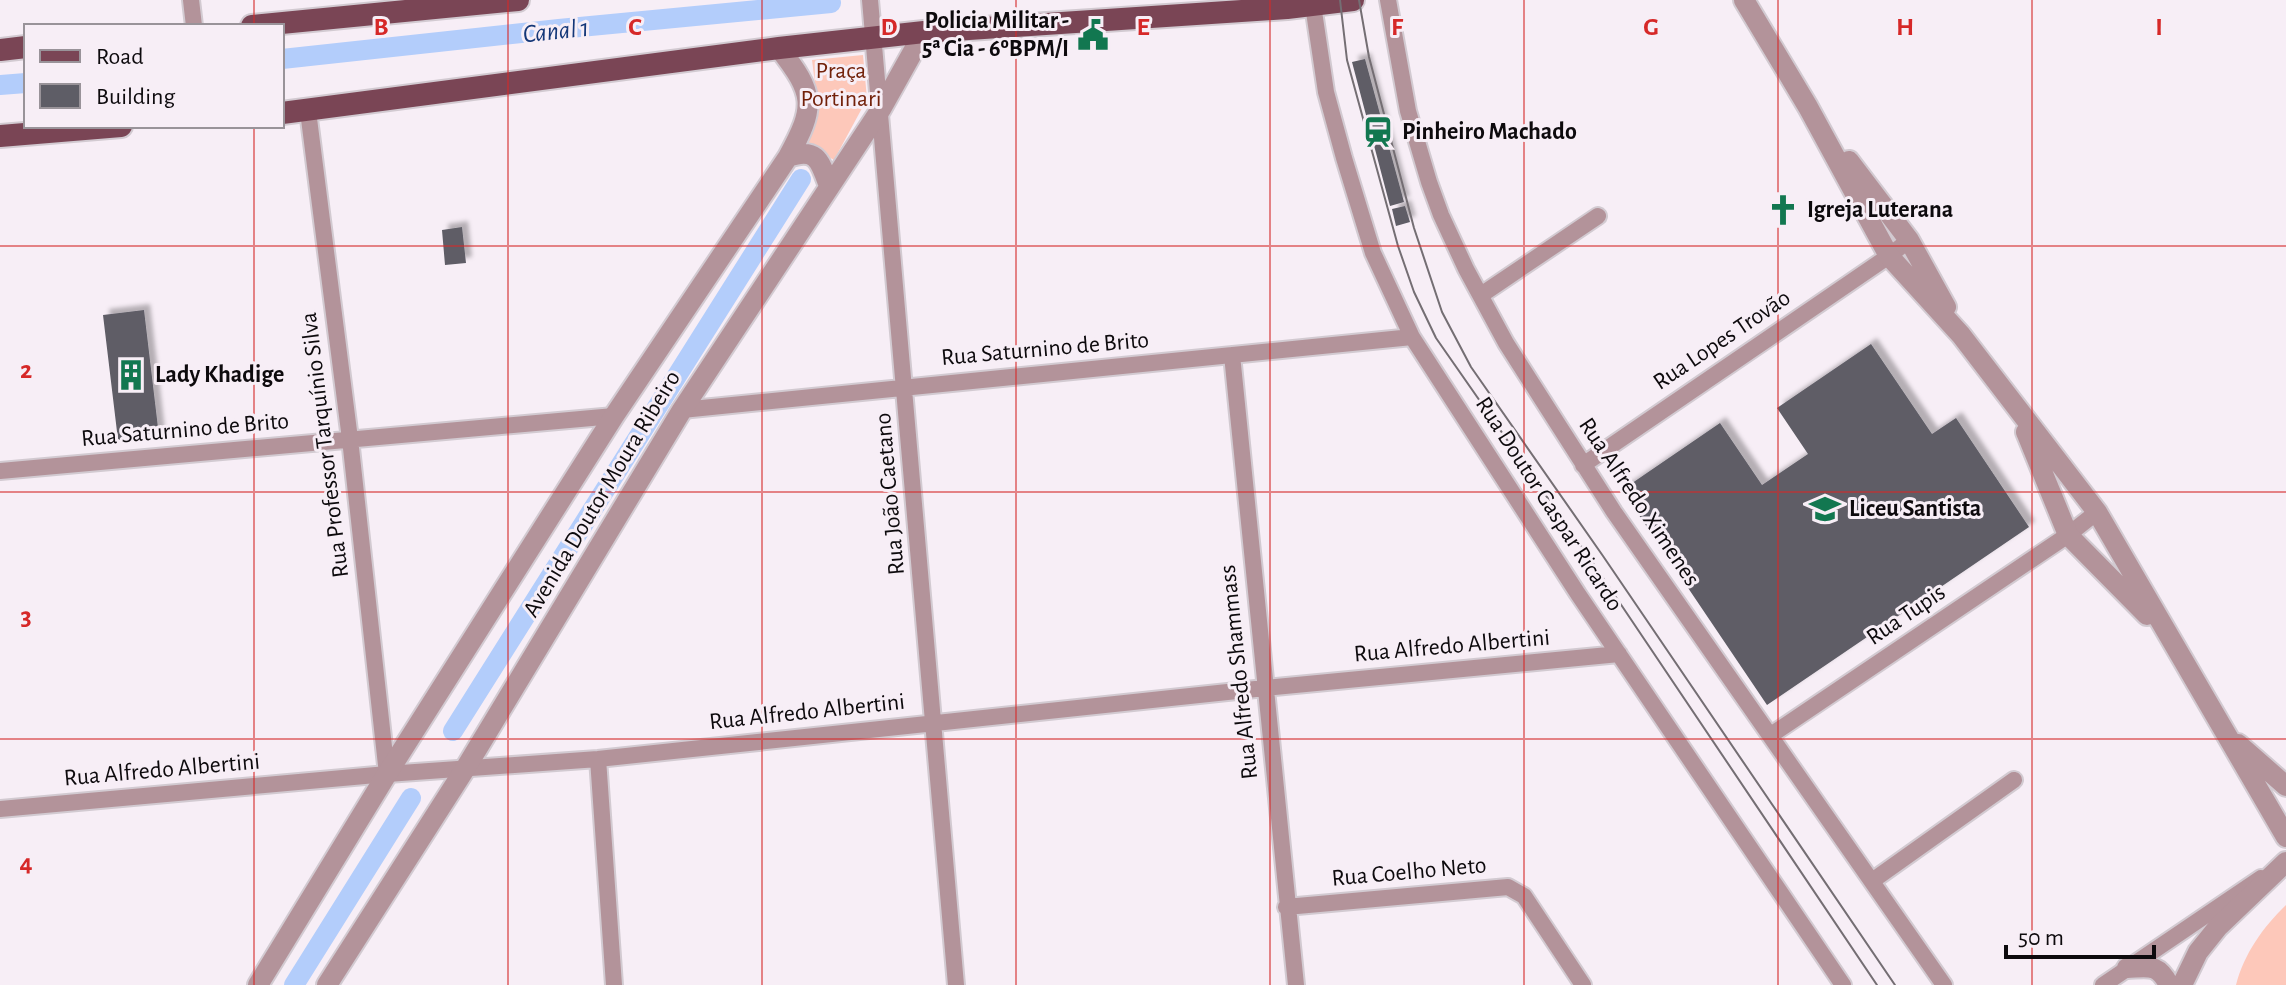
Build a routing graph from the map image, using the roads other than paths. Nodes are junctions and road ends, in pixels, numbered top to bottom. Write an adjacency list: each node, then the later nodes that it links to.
1 (191, 0): 8 (street)
2 (518, 0): 9 (main road)
3 (870, 0): 11 (street, Rua João Caetano)
4 (1353, 0): 7 (main road)
5 (1388, 0): 26 (street, Rua Alfredo Ximenes)
6 (1744, 0): 15 (street)
7 (1313, 5): 10 (main road); 28 (street, Rua Doutor Gaspar Ricardo)
8 (194, 24)
9 (272, 24)
10 (924, 32): 11 (main road); 16 (street, Avenida Doutor Moura Ribeiro)
11 (874, 33): 13 (main road); 16 (street, Rua João Caetano)
12 (24, 47): 14 (main road)
13 (779, 48): 17 (main road); 21 (street, Avenida Doutor Moura Ribeiro)
14 (0, 50)
15 (1808, 107): 24 (street); 25 (street)
16 (881, 109): 22 (street, Avenida Doutor Moura Ribeiro); 30 (street, Rua João Caetano)
17 (308, 111): 18 (main road); 34 (street, Rua Professor Tarquínio Silva)
18 (284, 113)
19 (97, 128): 20 (main road)
20 (0, 136)
21 (788, 157): 22 (street); 33 (street, Avenida Doutor Moura Ribeiro)
22 (829, 186): 32 (street, Avenida Doutor Moura Ribeiro)
23 (1598, 216): 26 (street)
24 (1909, 240): 25 (street, Rua Lopes Trovão); 27 (street)
25 (1889, 256): 27 (street); 35 (street, Rua Lopes Trovão)
26 (1481, 295): 35 (street, Rua Alfredo Ximenes)
27 (1961, 335): 31 (street)
28 (1412, 337): 29 (street, Rua Saturnino de Brito); 40 (street, Rua Doutor Gaspar Ricardo)
29 (1232, 355): 30 (street, Rua Saturnino de Brito); 41 (street, Rua Alfredo Shammass)
30 (904, 386): 32 (street, Rua Saturnino de Brito); 42 (street, Rua João Caetano)
31 (2017, 408): 37 (street); 38 (street)
32 (682, 410): 46 (street, Avenida Doutor Moura Ribeiro)
33 (614, 416): 34 (street, Rua Saturnino de Brito); 47 (street, Avenida Doutor Moura Ribeiro)
34 (350, 439): 36 (street, Rua Saturnino de Brito); 47 (street, Rua Professor Tarquínio Silva)
35 (1583, 465): 44 (street, Rua Alfredo Ximenes)
36 (0, 471)
37 (2097, 512): 38 (street, Rua Tupis); 39 (street)
38 (2068, 535): 39 (street); 44 (street, Rua Tupis)
39 (2167, 635): 43 (street)
40 (1619, 654): 41 (street, Rua Alfredo Albertini); 62 (street, Rua Doutor Gaspar Ricardo)
41 (1265, 688): 42 (street, Rua Alfredo Albertini); 54 (street, Rua Alfredo Shammass)
42 (933, 723): 45 (street, Rua Alfredo Albertini); 59 (street, Rua João Caetano)
43 (2225, 734): 49 (street); 51 (street)
44 (1771, 735): 53 (street, Rua Alfredo Ximenes)
45 (598, 759): 46 (street, Rua Alfredo Albertini); 58 (street)
46 (458, 769): 47 (street, Rua Alfredo Albertini); 57 (street, Avenida Doutor Moura Ribeiro)
47 (392, 773): 50 (street, Rua Alfredo Albertini); 56 (street, Avenida Doutor Moura Ribeiro)
48 (2014, 780): 53 (street)
49 (2286, 786)
50 (0, 809)
51 (2286, 837)
52 (2283, 864): 55 (street); 66 (street)
53 (1872, 881): 63 (street, Rua Alfredo Ximenes)
54 (1286, 907): 60 (street, Rua Alfredo Shammass); 61 (street, Rua Coelho Neto)
55 (2127, 968): 64 (street); 65 (street)
56 (258, 985)
57 (327, 985)
58 (614, 985)
59 (956, 985)
60 (1296, 985)
61 (1583, 985)
62 (1843, 985)
63 (1944, 985)
64 (2103, 985)
65 (2169, 985)
66 (2182, 985)

